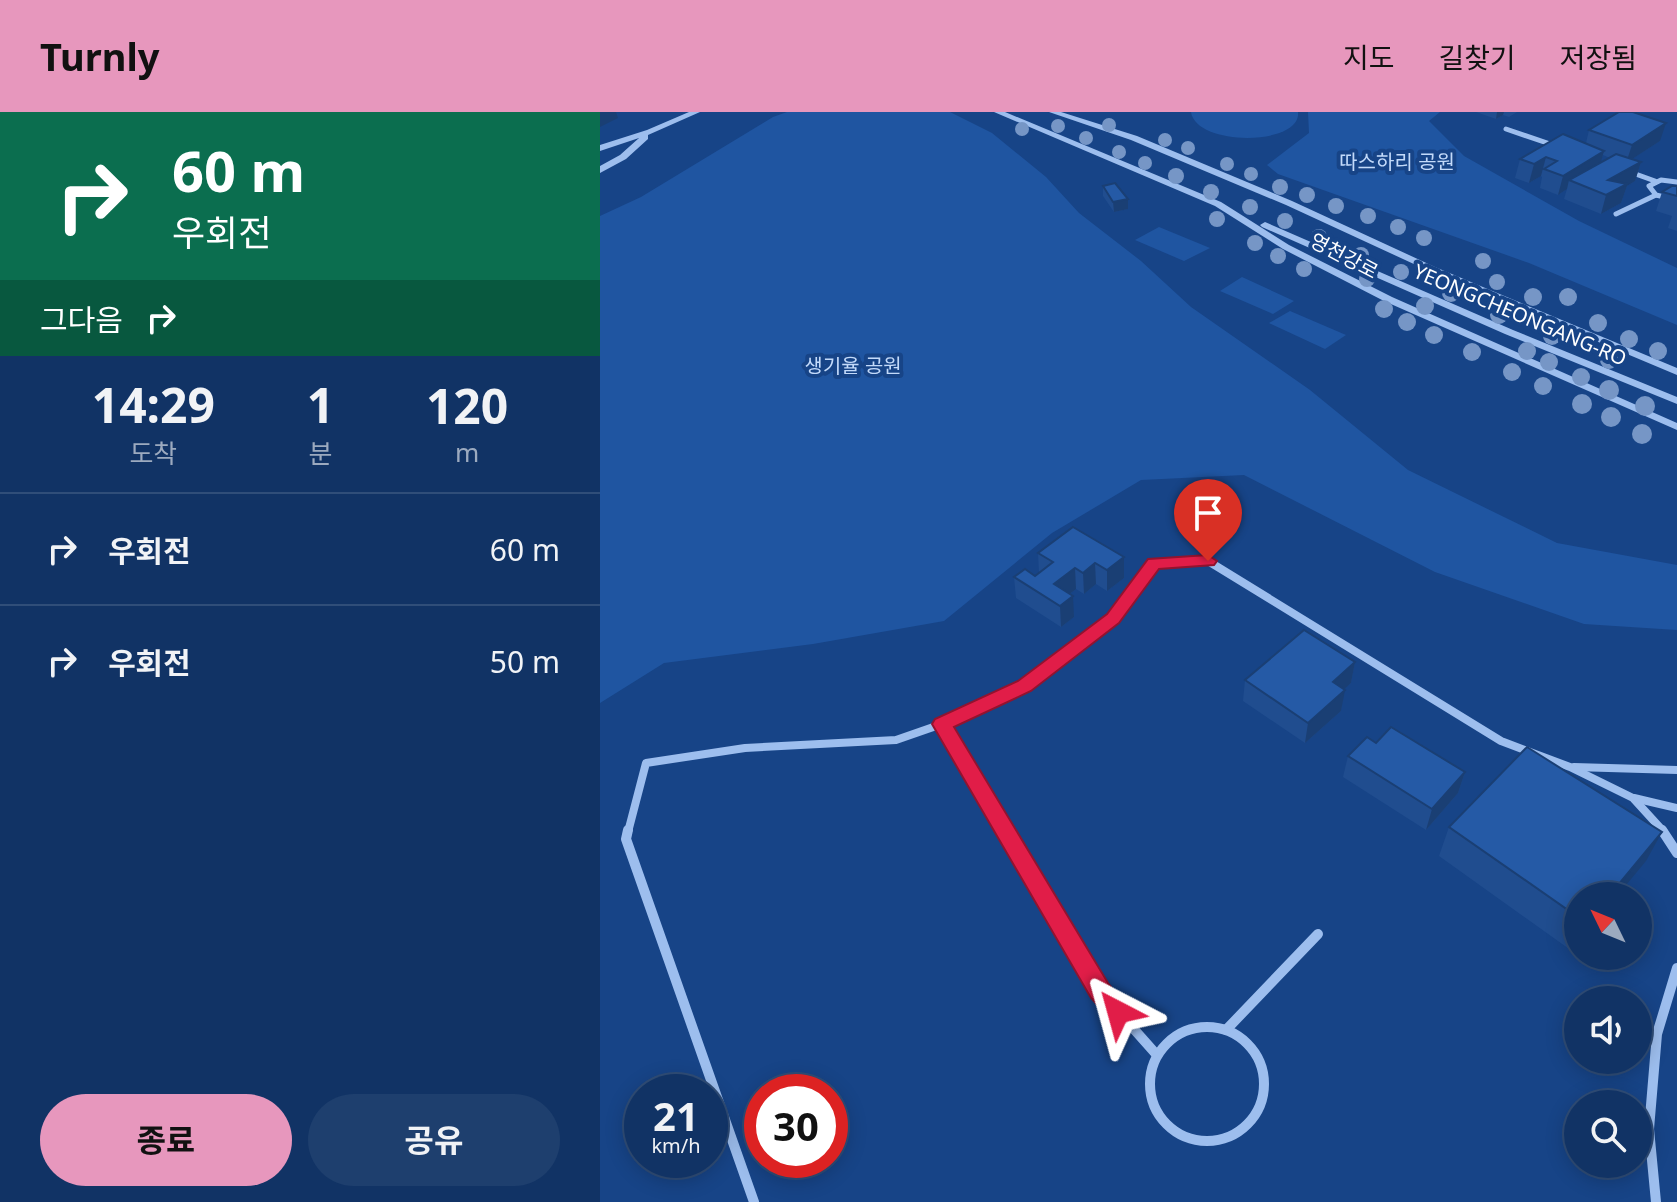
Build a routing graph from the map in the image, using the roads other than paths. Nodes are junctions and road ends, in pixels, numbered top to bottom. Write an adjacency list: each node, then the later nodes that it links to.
1 (696, 112): 5 (street)
2 (998, 112): 14 (street, 영천강로)
3 (1053, 112): 16 (street, 영천강로)
4 (1506, 129): 7 (street)
5 (650, 132): 6 (street); 9 (street)
6 (600, 148)
7 (1562, 148)
8 (1618, 168): 10 (street)
9 (600, 170)
10 (1655, 181): 11 (street); 12 (street)
11 (1677, 182)
12 (1656, 195): 13 (street); 15 (street)
13 (1677, 200)
14 (1218, 204): 17 (street, YEONGCHEONGANG-RO); 18 (street, 영천강로)
15 (1616, 214)
16 (1677, 372)
17 (1677, 401)
18 (1677, 427)
19 (942, 724): 20 (street); 28 (street); 29 (street)
20 (1570, 767): 21 (street); 22 (street)
21 (1677, 770)
22 (1633, 798): 23 (street); 24 (street)
23 (1677, 808)
24 (1677, 853)
25 (1318, 934): 27 (street)
26 (1677, 968): 30 (street)
27 (1226, 1030): 28 (street); 28 (street)
28 (1156, 1054)
29 (754, 1202)
30 (1656, 1202)

